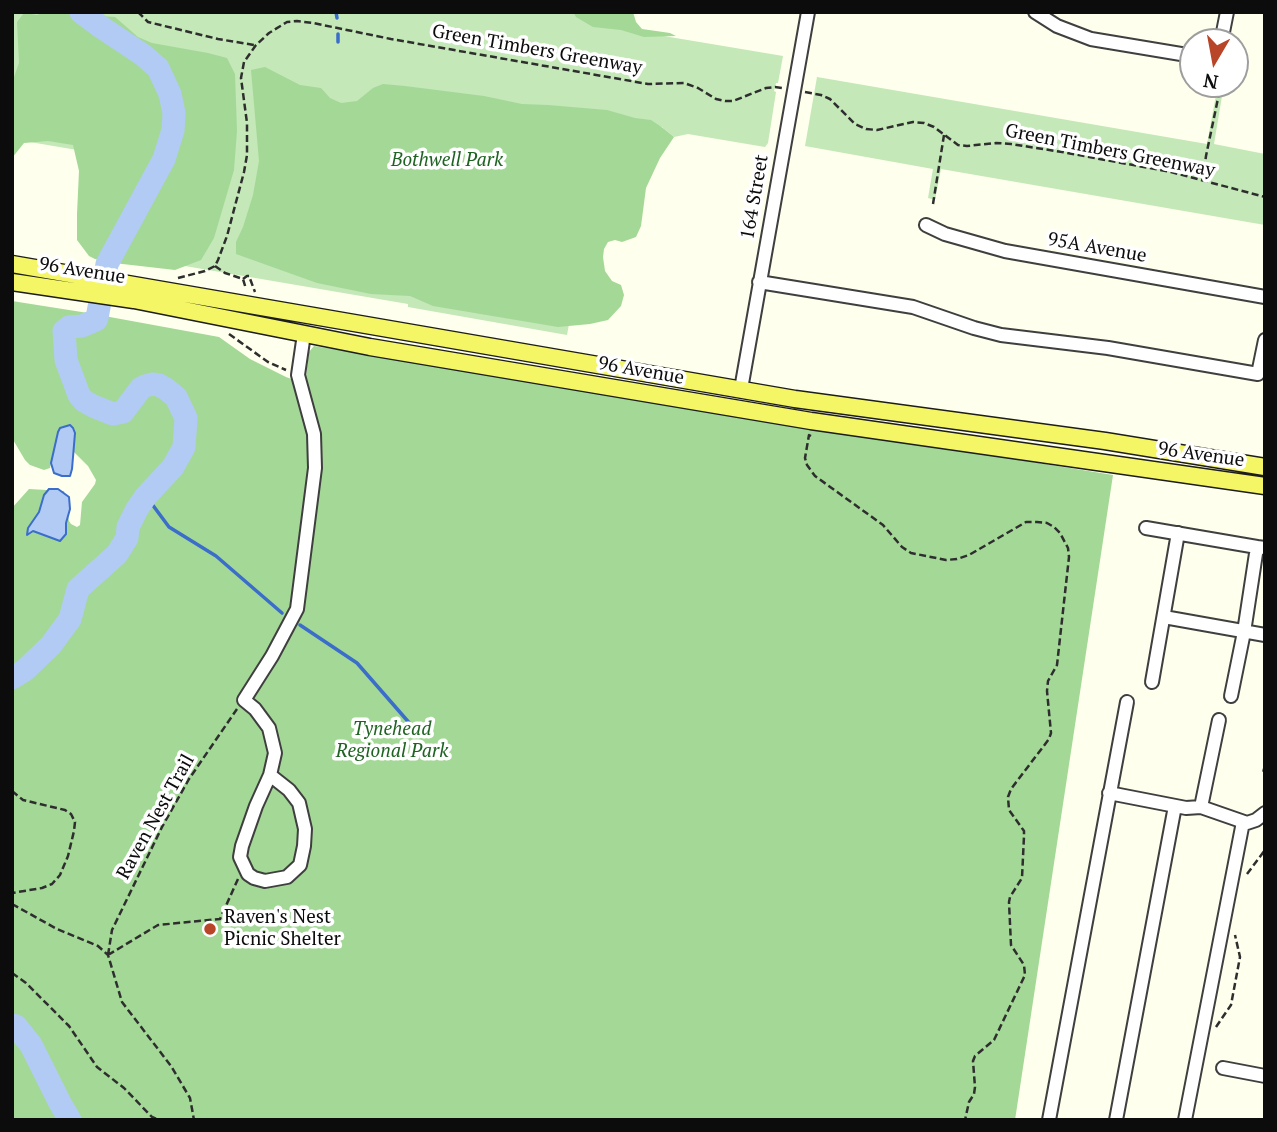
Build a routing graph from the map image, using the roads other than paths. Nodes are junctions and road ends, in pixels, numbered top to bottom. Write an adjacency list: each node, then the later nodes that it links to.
1 (808, 12): 7 (street, 164 Street)
2 (1035, 12): 3 (street)
3 (1179, 54)
4 (926, 225): 10 (street, 95A Avenue)
5 (12, 264): 8 (main road, 96 Avenue)
6 (12, 282): 8 (main road, 96 Avenue)
7 (760, 282): 12 (street); 13 (street, 164 Street)
8 (78, 283): 9 (main road, 96 Avenue)
9 (135, 293): 11 (main road, 96 Avenue); 13 (main road, 96 Avenue)
10 (1265, 298)
11 (304, 334): 14 (main road, 96 Avenue); 27 (street)
12 (1265, 340)
13 (741, 390): 14 (main road); 15 (main road, 96 Avenue)
14 (708, 404): 16 (main road, 96 Avenue)
15 (1265, 467)
16 (1265, 486)
17 (1146, 528): 18 (street)
18 (1178, 533): 19 (street); 20 (street)
19 (1261, 547): 21 (street)
20 (1164, 617): 21 (street); 23 (street)
21 (1244, 632): 22 (street); 24 (street)
22 (1265, 635)
23 (1152, 682)
24 (1231, 696)
25 (1127, 702): 28 (street)
26 (1219, 720): 30 (street)
27 (270, 775): 27 (street)
28 (1110, 793): 29 (street); 35 (street)
29 (1175, 806): 30 (street); 36 (street)
30 (1201, 807): 32 (street)
31 (1265, 813): 32 (street)
32 (1242, 822): 37 (street)
33 (1223, 1068): 34 (street)
34 (1265, 1076)
35 (1049, 1120)
36 (1116, 1120)
37 (1185, 1120)

